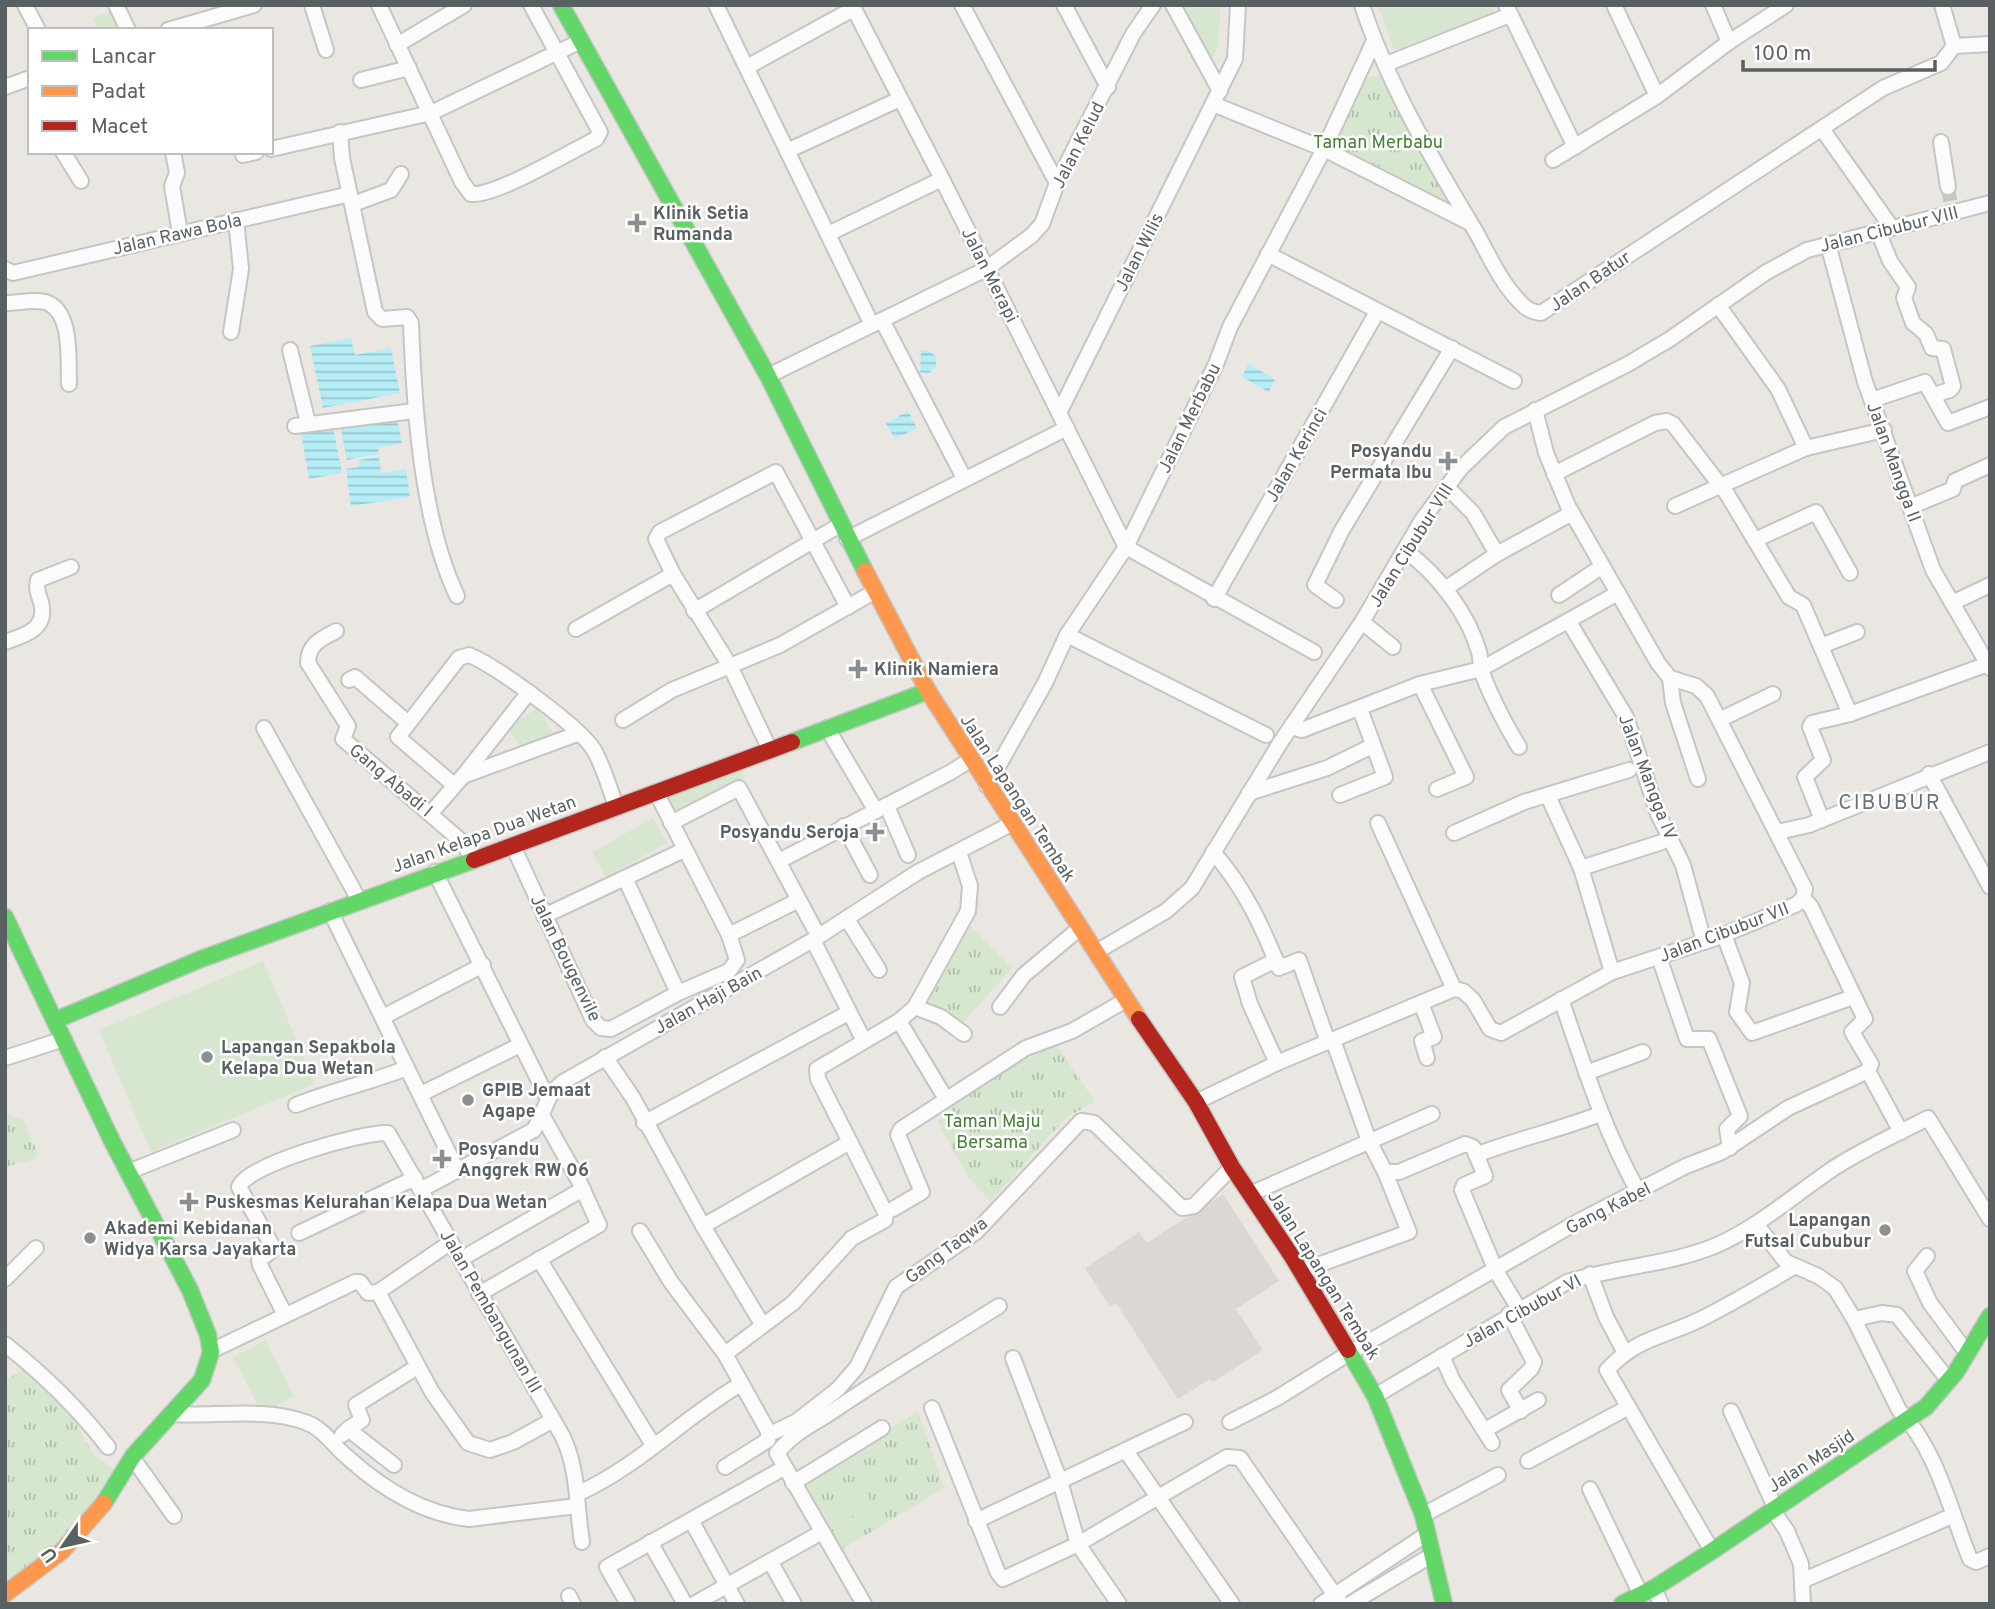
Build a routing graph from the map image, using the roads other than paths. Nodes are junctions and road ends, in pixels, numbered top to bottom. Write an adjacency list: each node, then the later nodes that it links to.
1 (25, 5): 22 (street)
2 (117, 5): 23 (street)
3 (254, 5): 24 (street)
4 (312, 5): 31 (street)
5 (379, 5): 28 (street)
6 (464, 5): 28 (street)
7 (531, 5): 32 (street)
8 (561, 5): 25 (street, Jalan Lapangan Tembak)
9 (716, 5): 34 (street)
10 (962, 5): 57 (street)
11 (1064, 5): 39 (street)
12 (1153, 5): 39 (street, Jalan Kelud)
13 (1173, 5): 41 (street)
14 (1238, 5): 41 (street, Jalan Wilis)
15 (1362, 5): 26 (street, Jalan Batur)
16 (1614, 5): 40 (street)
17 (1713, 5): 27 (street)
18 (1786, 5): 27 (street)
19 (1942, 5): 30 (street)
20 (852, 7): 34 (street); 42 (street, Jalan Merapi)
21 (1508, 10): 33 (street); 47 (street)
22 (37, 28)
23 (127, 28)
24 (175, 28)
25 (581, 41): 32 (street); 77 (street, Jalan Lapangan Tembak)
26 (1374, 41): 33 (street, Jalan Batur); 49 (street, Jalan Merbabu)
27 (1728, 42): 40 (street)
28 (397, 44): 35 (street)
29 (1990, 44): 30 (street)
30 (1954, 46): 44 (street, Jalan Batur)
31 (326, 50)
32 (559, 54): 43 (street); 43 (street)
33 (1386, 64): 62 (street, Jalan Batur)
34 (747, 67): 50 (street)
35 (409, 68): 37 (street); 43 (street)
36 (28, 79): 38 (street)
37 (360, 80)
38 (5, 87)
39 (1108, 88): 57 (street, Jalan Kelud)
40 (1657, 96): 47 (street)
41 (1217, 98): 49 (street); 85 (street, Jalan Wilis)
42 (900, 99): 50 (street); 55 (street, Jalan Merapi)
43 (431, 113): 45 (street)
44 (1822, 129): 62 (street, Jalan Batur); 63 (street)
45 (340, 132): 48 (street); 59 (street)
46 (1941, 142): 58 (street)
47 (1575, 147): 53 (street)
48 (273, 149)
49 (1324, 149): 62 (street); 67 (street, Jalan Merbabu)
50 (787, 151): 65 (street)
51 (64, 154): 56 (street)
52 (173, 154): 64 (street)
53 (1553, 160)
54 (401, 174): 59 (street, Jalan Rawa Bola)
55 (943, 179): 65 (street); 69 (street, Jalan Merapi)
56 (81, 181)
57 (1057, 183): 69 (street, Jalan Kelud)
58 (1948, 187)
59 (352, 199): 61 (street, Jalan Rawa Bola); 84 (street)
60 (1990, 203): 63 (street, Jalan Cibubur VIII)
61 (236, 220): 64 (street, Jalan Rawa Bola); 74 (street)
62 (1471, 223)
63 (1885, 230): 66 (street, Jalan Cibubur VIII); 80 (street)
64 (180, 233): 68 (street, Jalan Rawa Bola)
65 (828, 234): 73 (street)
66 (1828, 244): 71 (street, Jalan Cibubur VIII); 81 (street, Jalan Mangga II)
67 (1269, 254): 72 (street); 100 (street, Jalan Merbabu)
68 (5, 269)
69 (986, 269): 73 (street, Jalan Kelud); 85 (street, Jalan Merapi)
70 (5, 303): 79 (street)
71 (1718, 305): 83 (street, Jalan Cibubur VIII); 88 (street)
72 (1377, 312): 75 (street); 113 (street, Jalan Kerinci)
73 (877, 322): 77 (street, Jalan Kelud); 91 (street)
74 (231, 332)
75 (1452, 348): 78 (street); 114 (street)
76 (290, 350): 84 (street)
77 (768, 376): 97 (street, Jalan Lapangan Tembak)
78 (1514, 381)
79 (69, 384)
80 (1934, 395): 81 (street); 82 (street)
81 (1872, 400): 87 (street, Jalan Mangga II)
82 (1990, 407)
83 (1535, 410): 90 (street); 93 (street, Jalan Cibubur VIII)
84 (415, 411): 112 (street)
85 (1059, 412): 86 (street, Jalan Merapi)
86 (1067, 428): 91 (street); 100 (street, Jalan Merapi)
87 (1884, 430): 88 (street); 95 (street, Jalan Mangga II)
88 (1806, 449): 92 (street)
89 (1990, 465): 95 (street)
90 (1554, 474): 92 (street); 96 (street)
91 (964, 478): 97 (street)
92 (1720, 484): 94 (street); 98 (street)
93 (1447, 487): 101 (street, Jalan Cibubur VIII); 102 (street)
94 (1675, 506)
95 (1910, 507): 115 (street, Jalan Mangga II)
96 (1572, 513): 102 (street); 104 (street)
97 (843, 532): 99 (street); 109 (street, Jalan Lapangan Tembak)
98 (1755, 540): 105 (street); 125 (street)
99 (811, 543): 106 (street); 116 (street); 117 (street)
100 (1126, 547): 113 (street); 123 (street, Jalan Merbabu)
101 (1406, 551): 108 (street); 118 (street, Jalan Cibubur VIII)
102 (1497, 554): 108 (street)
103 (71, 566): 124 (street)
104 (1601, 567): 110 (street); 111 (street)
105 (1850, 573)
106 (673, 574): 117 (street); 120 (street)
107 (1990, 585): 115 (street)
108 (1445, 589): 130 (street)
109 (874, 592): 116 (street); 134 (street, Jalan Lapangan Tembak)
110 (1618, 593): 119 (street); 131 (street)
111 (1559, 595)
112 (457, 596)
113 (1214, 599): 127 (street)
114 (1336, 600)
115 (1952, 603): 129 (street, Jalan Mangga II)
116 (848, 607): 128 (street)
117 (694, 611): 128 (street)
118 (1362, 622): 126 (street); 142 (street, Jalan Cibubur VIII)
119 (1569, 622): 130 (street); 196 (street, Jalan Mangga IV)
120 (576, 629)
121 (336, 631): 164 (street, Gang Abadi I)
122 (1857, 632): 125 (street)
123 (1066, 635): 146 (street); 156 (street, Jalan Merbabu)
124 (5, 642)
125 (1821, 646): 138 (street)
126 (1393, 647)
127 (1314, 652)
128 (730, 666): 140 (street); 149 (street)
129 (1989, 666): 138 (street)
130 (1481, 669): 133 (street); 148 (street)
131 (1670, 678): 139 (street, Jalan Cibubur VII); 154 (street)
132 (349, 680): 141 (street)
133 (1420, 684): 137 (street); 157 (street)
134 (928, 691): 144 (street, Jalan Kelapa Dua Wetan); 151 (street, Jalan Lapangan Tembak)
135 (529, 692): 141 (street); 145 (street); 155 (street)
136 (1773, 694): 139 (street)
137 (1360, 709): 142 (street); 147 (street)
138 (1850, 714): 165 (street)
139 (1721, 719): 170 (street, Jalan Cibubur VII)
140 (623, 720)
141 (407, 722): 155 (street)
142 (1292, 727): 159 (street, Jalan Cibubur VIII)
143 (264, 728): 186 (street)
144 (827, 728): 149 (street, Jalan Kelapa Dua Wetan); 163 (street)
145 (578, 734): 155 (street); 162 (street)
146 (1266, 735)
147 (1372, 746): 159 (street); 160 (street)
148 (1519, 747)
149 (770, 750): 158 (street, Jalan Kelapa Dua Wetan)
150 (1990, 752): 153 (street)
151 (970, 760): 156 (street, Jalan Lapangan Tembak); 163 (street)
152 (1629, 771): 161 (street)
153 (1929, 774): 165 (street); 184 (street)
154 (1698, 779)
155 (458, 780): 164 (street)
156 (987, 786): 168 (street, Jalan Lapangan Tembak)
157 (1437, 789)
158 (656, 792): 162 (street, Jalan Kelapa Dua Wetan); 167 (street)
159 (1249, 793): 176 (street, Jalan Cibubur VIII)
160 (1340, 795)
161 (1548, 796): 171 (street); 180 (street)
162 (616, 806): 173 (street, Jalan Kelapa Dua Wetan)
163 (881, 808): 169 (street); 177 (street)
164 (430, 813): 178 (street, Gang Abadi I)
165 (1822, 820): 170 (street)
166 (1378, 822): 203 (street)
167 (671, 823): 174 (street); 179 (street)
168 (1011, 824): 175 (street, Jalan Haji Bain); 192 (street, Jalan Lapangan Tembak)
169 (844, 825): 179 (street); 182 (street)
170 (1778, 832): 185 (street, Jalan Cibubur VII)
171 (1454, 833)
172 (1662, 842): 180 (street)
173 (513, 846): 178 (street, Jalan Kelapa Dua Wetan); 189 (street, Jalan Bougenvile)
174 (684, 850): 183 (street); 193 (street)
175 (959, 852): 191 (street, Jalan Haji Bain); 209 (street)
176 (1213, 852): 197 (street, Jalan Cibubur VIII); 199 (street)
177 (908, 855)
178 (471, 861): 181 (street, Jalan Kelapa Dua Wetan)
179 (779, 861): 187 (street)
180 (1581, 868): 202 (street)
181 (435, 872): 186 (street, Jalan Kelapa Dua Wetan); 200 (street)
182 (870, 875)
183 (625, 878): 189 (street); 204 (street)
184 (1990, 887)
185 (1804, 898): 195 (street, Jalan Cibubur VII); 205 (street)
186 (359, 900): 188 (street, Jalan Kelapa Dua Wetan)
187 (797, 901): 193 (street); 194 (street)
188 (330, 911): 212 (street); 213 (street, Jalan Kelapa Dua Wetan)
189 (544, 916): 204 (street, Jalan Bougenvile)
190 (5, 917): 213 (street)
191 (847, 919): 194 (street, Jalan Haji Bain); 201 (street)
192 (1080, 928): 197 (street, Jalan Lapangan Tembak); 210 (street)
193 (729, 934): 204 (street)
194 (813, 934): 211 (street); 221 (street, Jalan Haji Bain)
195 (1724, 935): 196 (street, Jalan Cibubur VII); 205 (street)
196 (1704, 942): 198 (street, Jalan Cibubur VII)
197 (1096, 952): 207 (street, Jalan Lapangan Tembak)
198 (1658, 957): 202 (street, Jalan Cibubur VII); 241 (street)
199 (1276, 960): 218 (street); 224 (street)
200 (483, 965): 212 (street); 219 (street)
201 (879, 970)
202 (1612, 972): 206 (street, Jalan Cibubur VII)
203 (1454, 989): 206 (street, Jalan Cibubur VII); 208 (street)
204 (678, 993)
205 (1853, 996): 226 (street)
206 (1561, 999): 227 (street)
207 (1126, 1000): 230 (street); 231 (street, Jalan Lapangan Tembak)
208 (1421, 1003): 218 (street); 223 (street)
209 (915, 1007): 214 (street); 215 (street)
210 (1000, 1007)
211 (848, 1013): 217 (street); 236 (street)
212 (383, 1017): 225 (street)
213 (56, 1020): 216 (street)
214 (899, 1021): 217 (street); 230 (street)
215 (964, 1034)
216 (64, 1039): 222 (street); 245 (street)
217 (864, 1041): 240 (street)
218 (1330, 1041): 224 (street); 239 (street)
219 (520, 1045): 228 (street); 229 (street)
220 (1643, 1052): 227 (street)
221 (605, 1057): 229 (street, Jalan Haji Bain); 236 (street)
222 (5, 1058)
223 (1427, 1058)
224 (1277, 1063): 231 (street)
225 (407, 1068): 228 (street); 232 (street)
226 (1868, 1071): 238 (street); 241 (street, Gang Kabel)
227 (1586, 1073): 234 (street)
228 (421, 1094): 244 (street)
229 (548, 1100): 235 (street, Jalan Haji Bain)
230 (946, 1100): 251 (street)
231 (1196, 1102): 243 (street, Jalan Lapangan Tembak)
232 (296, 1105)
233 (1432, 1114): 239 (street)
234 (1600, 1114): 242 (street); 249 (street)
235 (543, 1117): 244 (street); 248 (street)
236 (644, 1124): 254 (street)
237 (233, 1130): 245 (street)
238 (1902, 1132): 252 (street, Jalan Cibubur VI); 253 (street, Jalan Cibubur VI)
239 (1368, 1141): 246 (street); 250 (street)
240 (850, 1142): 251 (street); 254 (street)
241 (1730, 1148): 249 (street, Gang Kabel)
242 (1476, 1155): 246 (street); 264 (street)
243 (1232, 1167): 250 (street, Jalan Lapangan Tembak); 299 (street, Gang Taqwa)
244 (457, 1170): 247 (street)
245 (128, 1172): 276 (street)
246 (1385, 1172): 263 (street)
247 (419, 1183): 256 (street); 257 (street, Jalan Pembangunan III); 271 (street, Jalan Pembangunan III)
248 (583, 1189): 260 (street); 261 (street)
249 (1639, 1193): 264 (street, Gang Kabel)
250 (1250, 1194): 263 (street, Jalan Lapangan Tembak)
251 (889, 1214): 274 (street)
252 (1990, 1219)
253 (1756, 1224): 262 (street); 265 (street, Jalan Cibubur VI)
254 (703, 1226): 274 (street)
255 (640, 1231): 280 (street)
256 (299, 1233)
257 (451, 1242): 260 (street, Jalan Pembangunan III); 267 (street)
258 (36, 1248): 266 (street)
259 (1927, 1256): 279 (street)
260 (461, 1259): 268 (street, Jalan Pembangunan III)
261 (539, 1259): 268 (street); 301 (street)
262 (1794, 1267): 273 (street); 278 (street)
263 (1301, 1271): 277 (street, Jalan Lapangan Tembak)
264 (1496, 1271): 270 (street); 277 (street, Gang Kabel)
265 (1590, 1275): 270 (street, Jalan Cibubur VI); 278 (street)
266 (5, 1279)
267 (378, 1292): 271 (street); 283 (street)
268 (479, 1294): 293 (street, Jalan Pembangunan III)
269 (999, 1306): 304 (street)
270 (1514, 1311): 281 (street, Jalan Cibubur VI); 290 (street)
271 (285, 1315): 276 (street)
272 (1990, 1316): 279 (street, Jalan Masjid)
273 (1854, 1319): 284 (street); 294 (street)
274 (762, 1324): 280 (street)
275 (5, 1344): 305 (street)
276 (211, 1351): 292 (street)
277 (1351, 1352): 286 (street, Jalan Lapangan Tembak); 296 (street, Gang Kabel)
278 (1625, 1353): 289 (street)
279 (1967, 1353): 284 (street, Jalan Masjid)
280 (725, 1354): 285 (street)
281 (1442, 1356): 286 (street, Jalan Cibubur VI); 290 (street)
282 (1013, 1358): 309 (street)
283 (418, 1367): 293 (street); 298 (street)
284 (1949, 1381): 294 (street, Jalan Masjid)
285 (741, 1384): 299 (street); 301 (street)
286 (1375, 1396): 315 (street, Jalan Lapangan Tembak)
287 (1538, 1400): 290 (street)
288 (932, 1408): 319 (street)
289 (1627, 1408): 303 (street); 325 (street)
290 (1521, 1411)
291 (1731, 1411): 314 (street)
292 (171, 1414): 300 (street); 305 (street)
293 (553, 1420): 313 (street, Jalan Pembangunan III)
294 (1908, 1420): 314 (street, Jalan Masjid); 317 (street)
295 (1185, 1422): 302 (street)
296 (1230, 1422)
297 (881, 1428): 310 (street)
298 (348, 1429): 300 (street); 306 (street)
299 (768, 1435): 307 (street)
300 (332, 1441): 313 (street)
301 (653, 1445): 313 (street)
302 (1126, 1451): 309 (street); 312 (street)
303 (1528, 1461)
304 (780, 1462): 310 (street); 318 (street)
305 (127, 1464): 316 (street); 332 (street)
306 (394, 1465)
307 (725, 1467)
308 (1498, 1475): 315 (street)
309 (1060, 1481): 319 (street); 324 (street)
310 (793, 1483): 320 (street)
311 (1590, 1489): 331 (street)
312 (1159, 1495): 324 (street); 333 (street); 341 (street)
313 (578, 1500): 322 (street, Jalan Pembangunan III)
314 (1774, 1508): 325 (street, Jalan Masjid); 329 (street)
315 (1423, 1515): 321 (street, Jalan Lapangan Tembak)
316 (174, 1516)
317 (1952, 1516): 327 (street); 329 (street)
318 (691, 1520): 323 (street); 330 (street)
319 (976, 1521): 324 (street)
320 (822, 1532): 328 (street); 339 (street)
321 (1427, 1534): 326 (street, Jalan Lapangan Tembak); 333 (street)
322 (582, 1542)
323 (650, 1542): 334 (street); 335 (street)
324 (1078, 1544): 340 (street)
325 (1712, 1551): 331 (street, Jalan Masjid)
326 (1432, 1555): 343 (street); 344 (street, Jalan Lapangan Tembak)
327 (1990, 1556)
328 (770, 1561): 330 (street); 338 (street)
329 (1804, 1580): 347 (street)
330 (727, 1585): 336 (street); 337 (street)
331 (1648, 1592): 345 (street, Jalan Masjid); 346 (street)
332 (5, 1594)
333 (1337, 1599): 342 (street)
334 (628, 1604)
335 (685, 1604)
336 (694, 1604)
337 (737, 1604)
338 (794, 1604)
339 (864, 1604)
340 (1119, 1604)
341 (1231, 1604)
342 (1321, 1604)
343 (1350, 1604)
344 (1444, 1604)
345 (1622, 1604)
346 (1661, 1604)
347 (1803, 1604)

